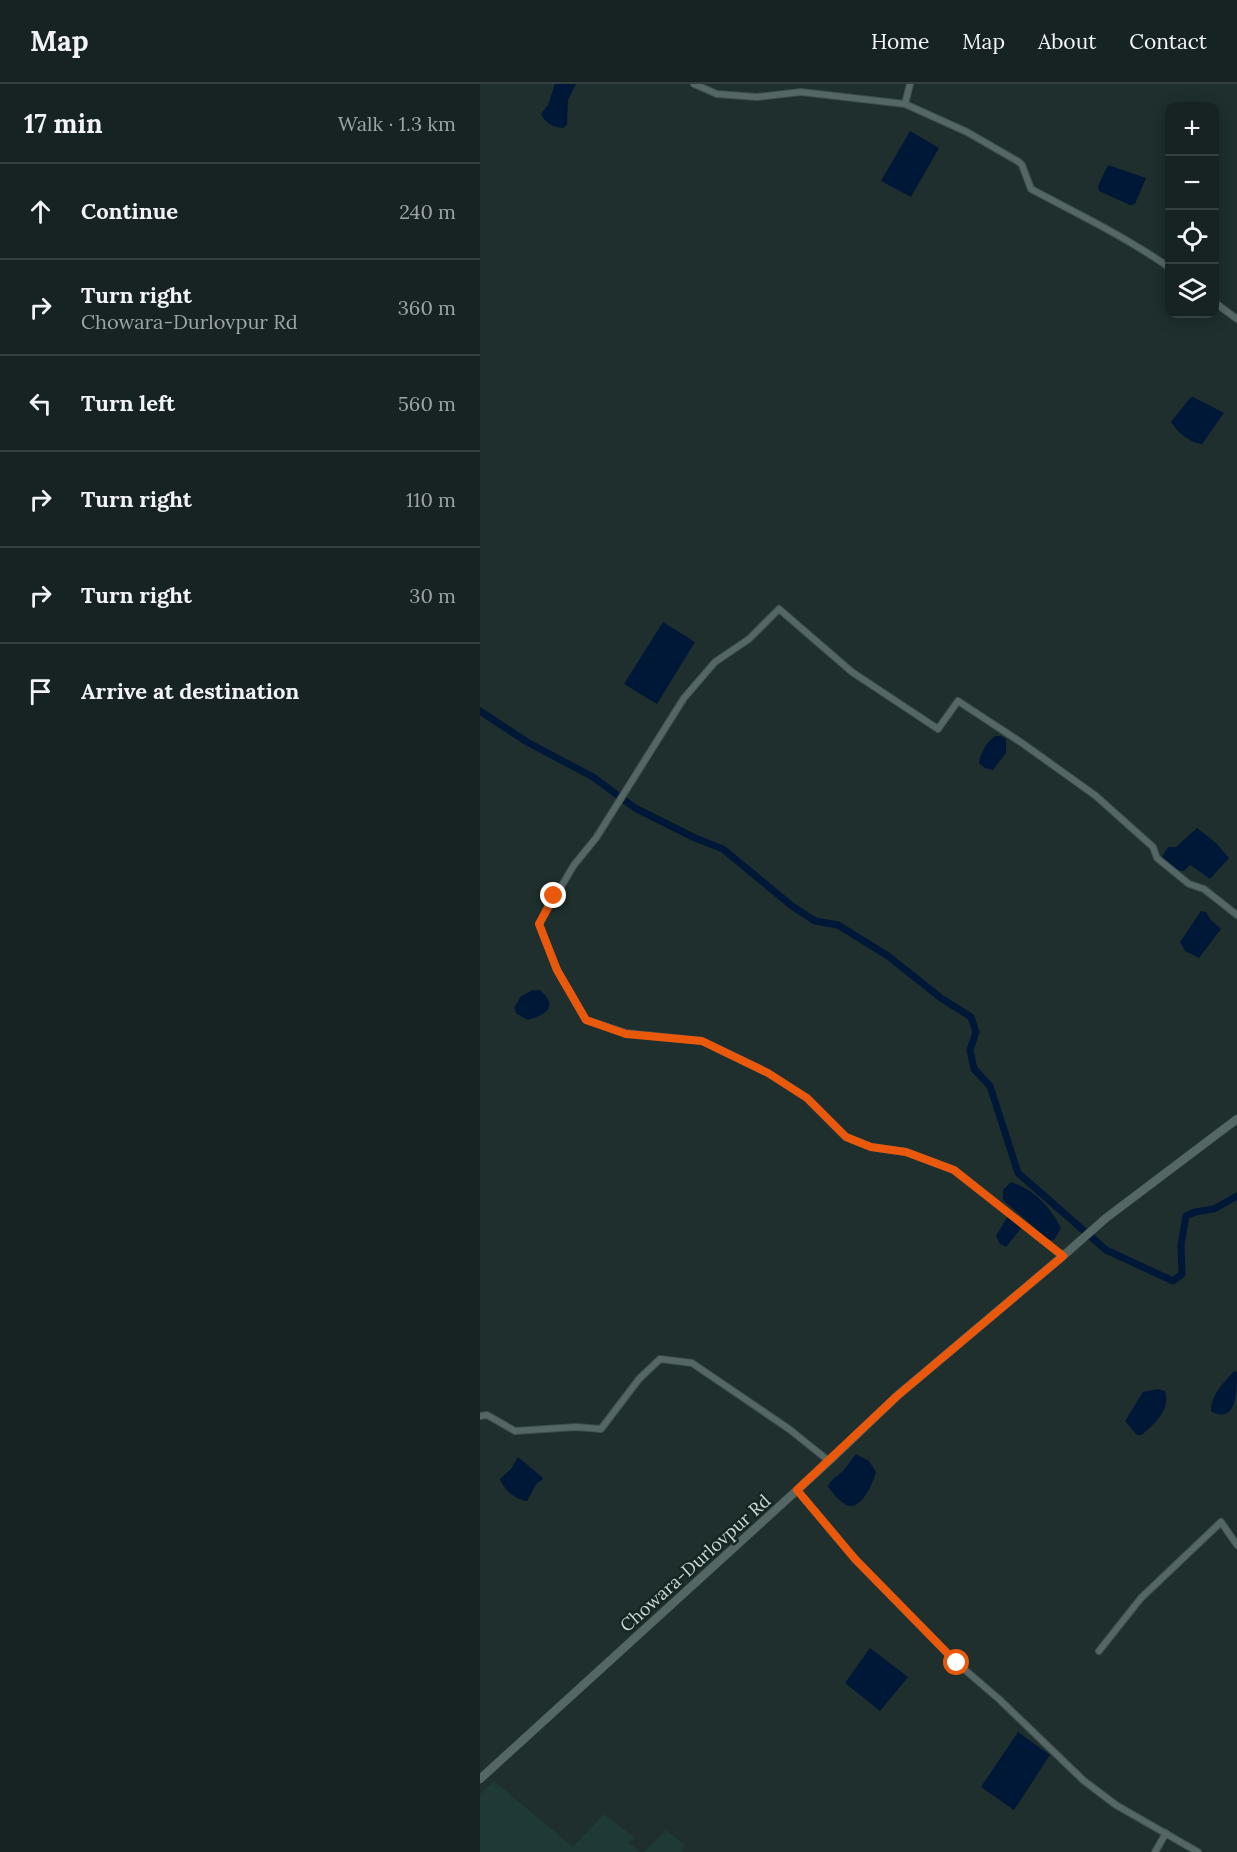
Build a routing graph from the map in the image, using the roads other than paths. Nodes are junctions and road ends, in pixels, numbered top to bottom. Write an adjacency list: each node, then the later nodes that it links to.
1 (694, 84): 3 (street)
2 (910, 84): 3 (street)
3 (905, 104): 4 (street)
4 (1165, 265)
5 (1219, 305): 6 (street)
6 (1237, 319)
7 (1237, 915): 9 (street)
8 (1237, 1119): 9 (street, Chowara-Durlovpur Rd)
9 (1063, 1256): 11 (street, Chowara-Durlovpur Rd)
10 (480, 1416): 11 (street)
11 (829, 1461): 12 (street, Chowara-Durlovpur Rd)
12 (797, 1490): 15 (street, Chowara-Durlovpur Rd); 16 (street)
13 (1237, 1545): 14 (street)
14 (1099, 1651)
15 (480, 1779)
16 (1166, 1833): 17 (street); 18 (street)
17 (1155, 1852)
18 (1198, 1852)

